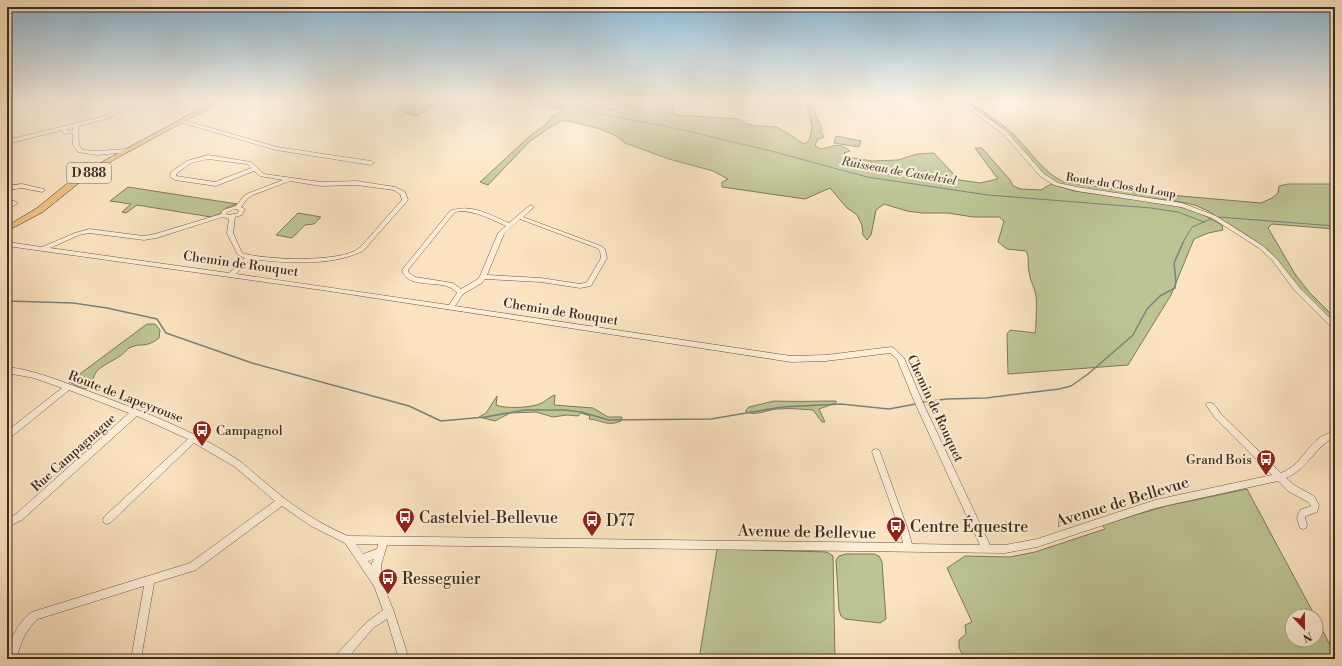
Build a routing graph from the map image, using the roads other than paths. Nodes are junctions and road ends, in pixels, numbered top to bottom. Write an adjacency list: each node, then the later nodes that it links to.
1 (48, 131): 7 (street)
2 (65, 131): 3 (street)
3 (75, 131): 8 (street)
4 (162, 131): 8 (main road, D 888)
5 (216, 131): 9 (street)
6 (1002, 131): 30 (street, Route du Clos du Loup)
7 (7, 142)
8 (116, 154): 22 (main road, D 888)
9 (371, 163)
10 (254, 169): 10 (street); 11 (street)
11 (290, 179): 15 (street); 25 (street)
12 (7, 188): 13 (street)
13 (42, 190)
14 (7, 201): 17 (street)
15 (238, 207): 18 (street); 19 (street)
16 (531, 207): 20 (street)
17 (7, 208)
18 (224, 215): 19 (street); 24 (street)
19 (232, 217): 25 (street)
20 (519, 217): 21 (street); 27 (street)
21 (509, 225): 27 (street); 28 (street)
22 (7, 228)
23 (7, 244): 24 (street, Chemin de Rouquet)
24 (43, 249): 26 (street, Chemin de Rouquet)
25 (249, 257): 26 (street)
26 (231, 275): 29 (street, Chemin de Rouquet)
27 (483, 277): 28 (street)
28 (461, 292): 29 (street)
29 (451, 307): 47 (street, Chemin de Rouquet)
30 (1335, 327)
31 (8, 370): 32 (street, Route de Lapeyrouse)
32 (68, 387): 34 (street, Route de Lapeyrouse); 36 (street)
33 (1210, 405): 39 (street)
34 (136, 412): 37 (street, Route de Lapeyrouse); 42 (street, Rue Campagnague)
35 (1335, 434): 39 (street, Avenue de Bellevue)
36 (7, 436)
37 (194, 438): 40 (street, Route de Lapeyrouse); 41 (street)
38 (876, 452): 46 (street)
39 (1280, 477): 43 (street); 47 (street, Avenue de Bellevue)
40 (281, 500): 44 (street, Route de Lapeyrouse); 50 (street)
41 (107, 520)
42 (7, 523)
43 (1302, 525)
44 (348, 540): 45 (street, Avenue de Bellevue); 49 (street)
45 (384, 541): 46 (street, Avenue de Bellevue); 48 (street)
46 (908, 547): 47 (street, Avenue de Bellevue)
47 (987, 549)
48 (380, 552): 49 (street); 51 (street)
49 (362, 559): 51 (street)
50 (150, 581): 53 (street); 54 (street)
51 (378, 583): 52 (street)
52 (389, 612): 55 (street); 56 (street)
53 (11, 659)
54 (136, 659)
55 (340, 659)
56 (404, 659)

